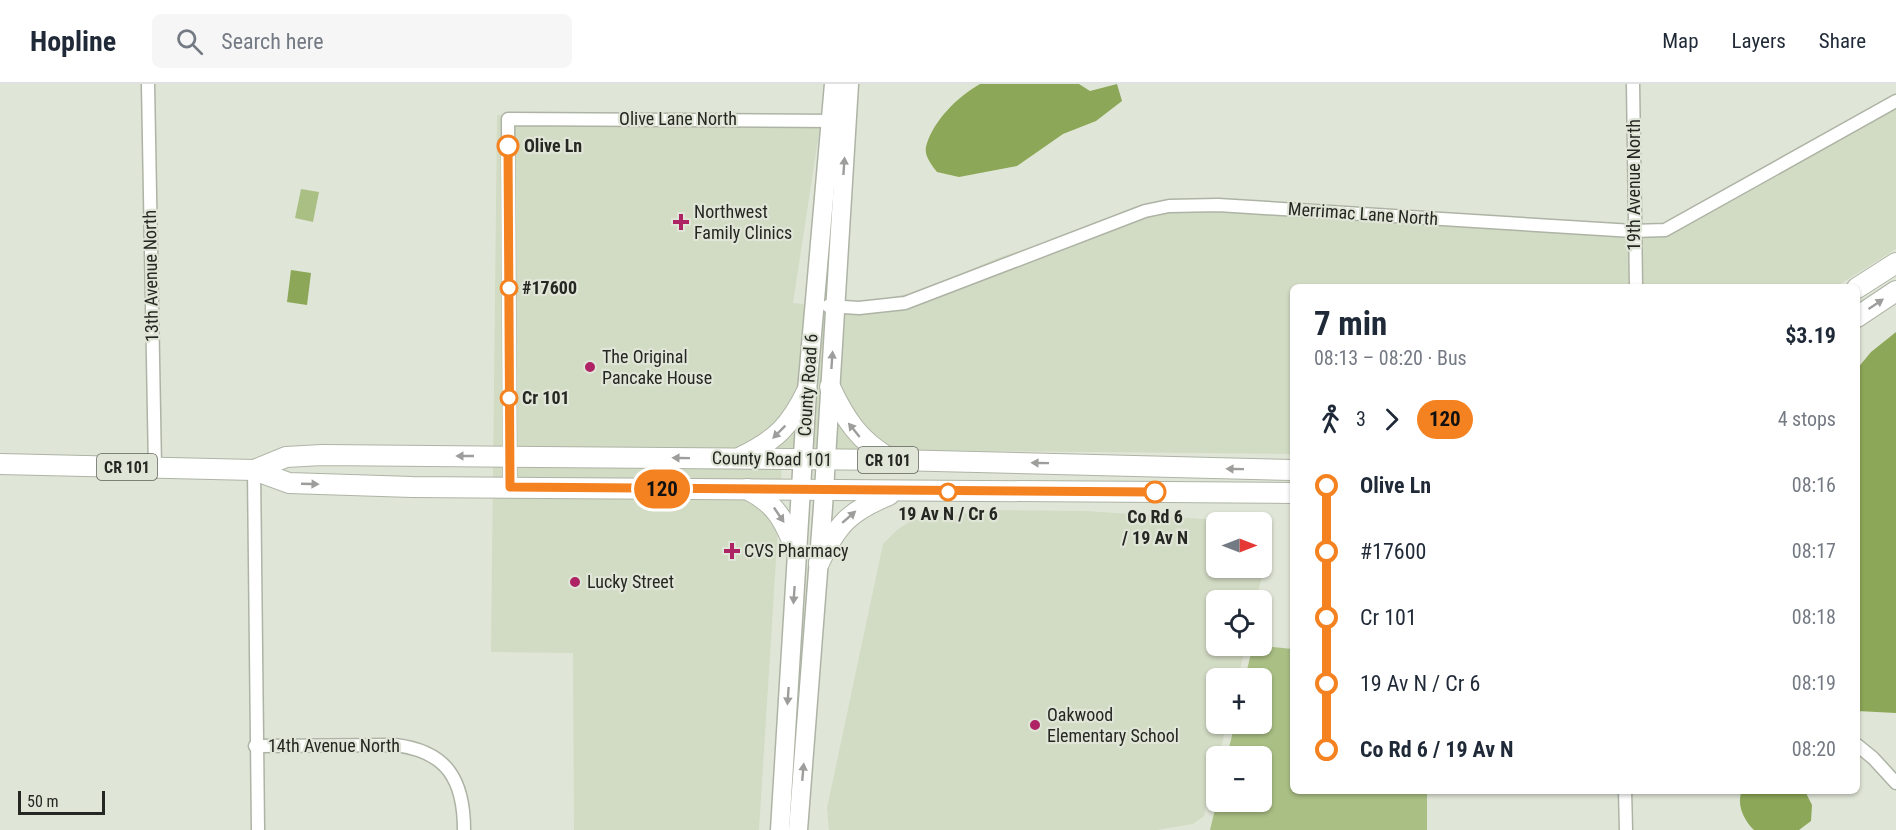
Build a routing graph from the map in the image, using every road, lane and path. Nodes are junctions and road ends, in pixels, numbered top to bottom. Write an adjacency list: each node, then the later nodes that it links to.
1 (148, 84): 23 (street, 13th Avenue North)
2 (834, 84): 6 (main road, County Road 6)
3 (849, 84): 6 (main road, County Road 6)
4 (1633, 84): 7 (street, 19th Avenue North)
5 (1896, 101): 7 (street, Merrimac Lane North)
6 (838, 121): 12 (main road, County Road 6); 13 (main road, County Road 6, one-way to 6); 17 (street, Olive Lane North)
7 (1633, 231): 9 (street, 19th Avenue North); 13 (street, Merrimac Lane North)
8 (1896, 263): 10 (main road)
9 (1636, 284)
10 (1860, 286)
11 (1896, 291): 14 (main road, one-way to 11)
12 (814, 305): 13 (street, Merrimac Lane North); 16 (main road, County Road 6)
13 (835, 306): 15 (main road, County Road 6, one-way to 13)
14 (1860, 315)
15 (830, 387): 20 (main road, one-way to 15); 21 (main road, County Road 6)
16 (807, 391): 18 (main road, one-way to 18); 19 (main road, County Road 6)
17 (510, 456): 18 (main road, County Road 101 / CR 101, one-way to 17); 25 (main road, County Road 101 / CR 101, one-way to 25); 26 (street)
18 (737, 459): 19 (main road, County Road 101 / CR 101)
19 (802, 460): 21 (main road, County Road 101 / CR 101); 28 (main road, County Road 6)
20 (894, 460): 21 (main road, County Road 101 / CR 101); 24 (main road, County Road 101 / CR 101, one-way to 20)
21 (826, 461): 29 (main road, County Road 6)
22 (0, 464): 23 (main road, County Road 101 / CR 101)
23 (155, 468): 25 (main road, County Road 101 / CR 101)
24 (1290, 470)
25 (254, 471): 26 (main road, County Road 101 / CR 101, one-way to 26); 34 (street)
26 (510, 487): 27 (main road, County Road 101 / CR 101)
27 (747, 489): 28 (main road, County Road 101 / CR 101); 32 (main road, one-way to 32)
28 (801, 489): 29 (main road, County Road 101 / CR 101); 32 (main road, County Road 6)
29 (824, 489): 30 (main road, County Road 101 / CR 101); 33 (main road, County Road 6)
30 (897, 491): 31 (main road, County Road 101 / CR 101); 33 (main road, one-way to 30)
31 (1290, 493)
32 (797, 552): 40 (main road, County Road 6, one-way to 40)
33 (819, 563): 41 (main road, County Road 6, one-way to 33)
34 (255, 746): 38 (street); 39 (street, 14th Avenue North)
35 (1860, 747): 36 (street)
36 (1896, 783)
37 (1625, 794): 42 (street)
38 (258, 830)
39 (464, 830)
40 (780, 830)
41 (798, 830)
42 (1626, 830)

